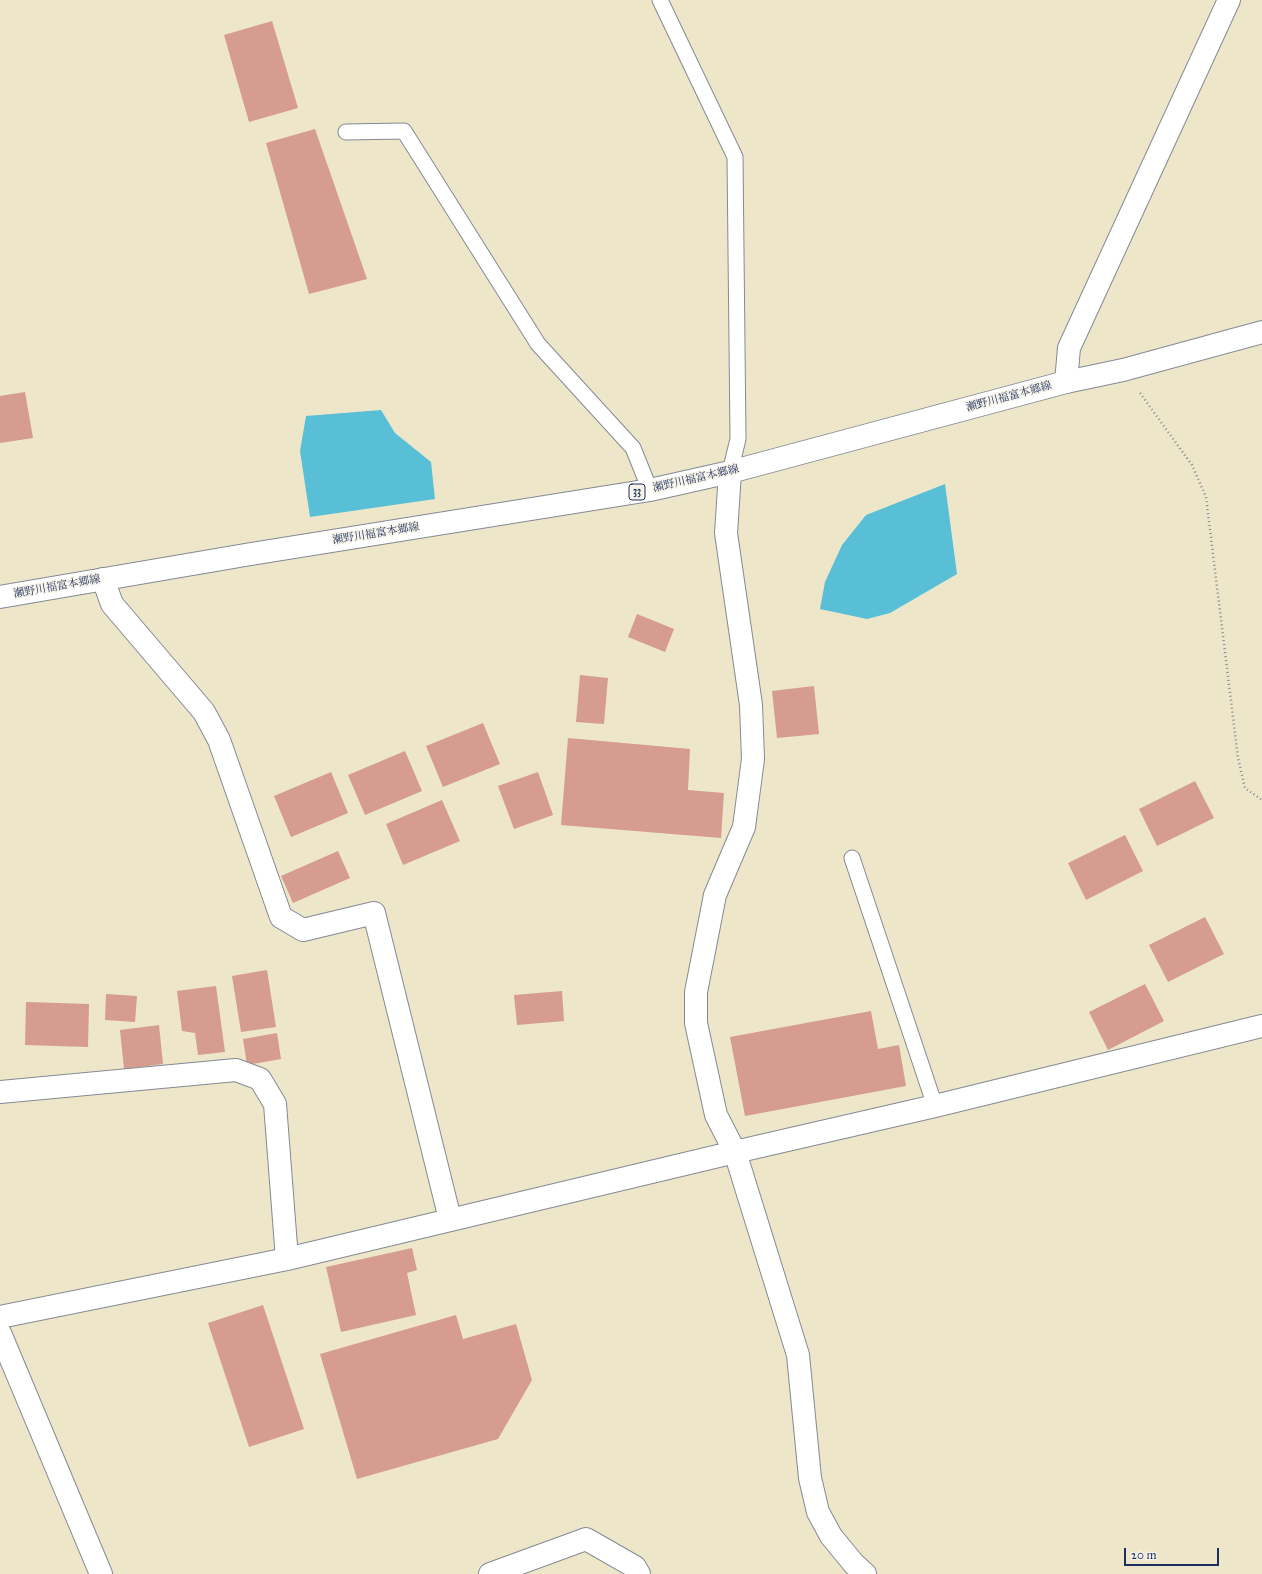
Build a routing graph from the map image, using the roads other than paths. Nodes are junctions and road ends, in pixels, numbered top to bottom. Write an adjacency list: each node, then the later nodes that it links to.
1 (660, 0): 6 (lane)
2 (1228, 0): 5 (street)
3 (346, 132): 7 (lane)
4 (1262, 332): 5 (street, 瀬野川福富本郷線 / 33)
5 (1066, 382): 6 (street, 瀬野川福富本郷線 / 33)
6 (730, 472): 7 (street, 瀬野川福富本郷線 / 33); 14 (street)
7 (650, 490): 8 (street, 瀬野川福富本郷線 / 33)
8 (103, 579): 9 (street, 瀬野川福富本郷線 / 33); 15 (street)
9 (0, 597)
10 (852, 858): 13 (lane)
11 (1262, 1026): 13 (street)
12 (0, 1092): 16 (street)
13 (935, 1106): 14 (street)
14 (735, 1152): 15 (street); 22 (street)
15 (450, 1219): 16 (street)
16 (287, 1259): 17 (street)
17 (0, 1317)
18 (0, 1333): 19 (street)
19 (101, 1574)
20 (490, 1574): 21 (street)
21 (639, 1574)
22 (865, 1574)

